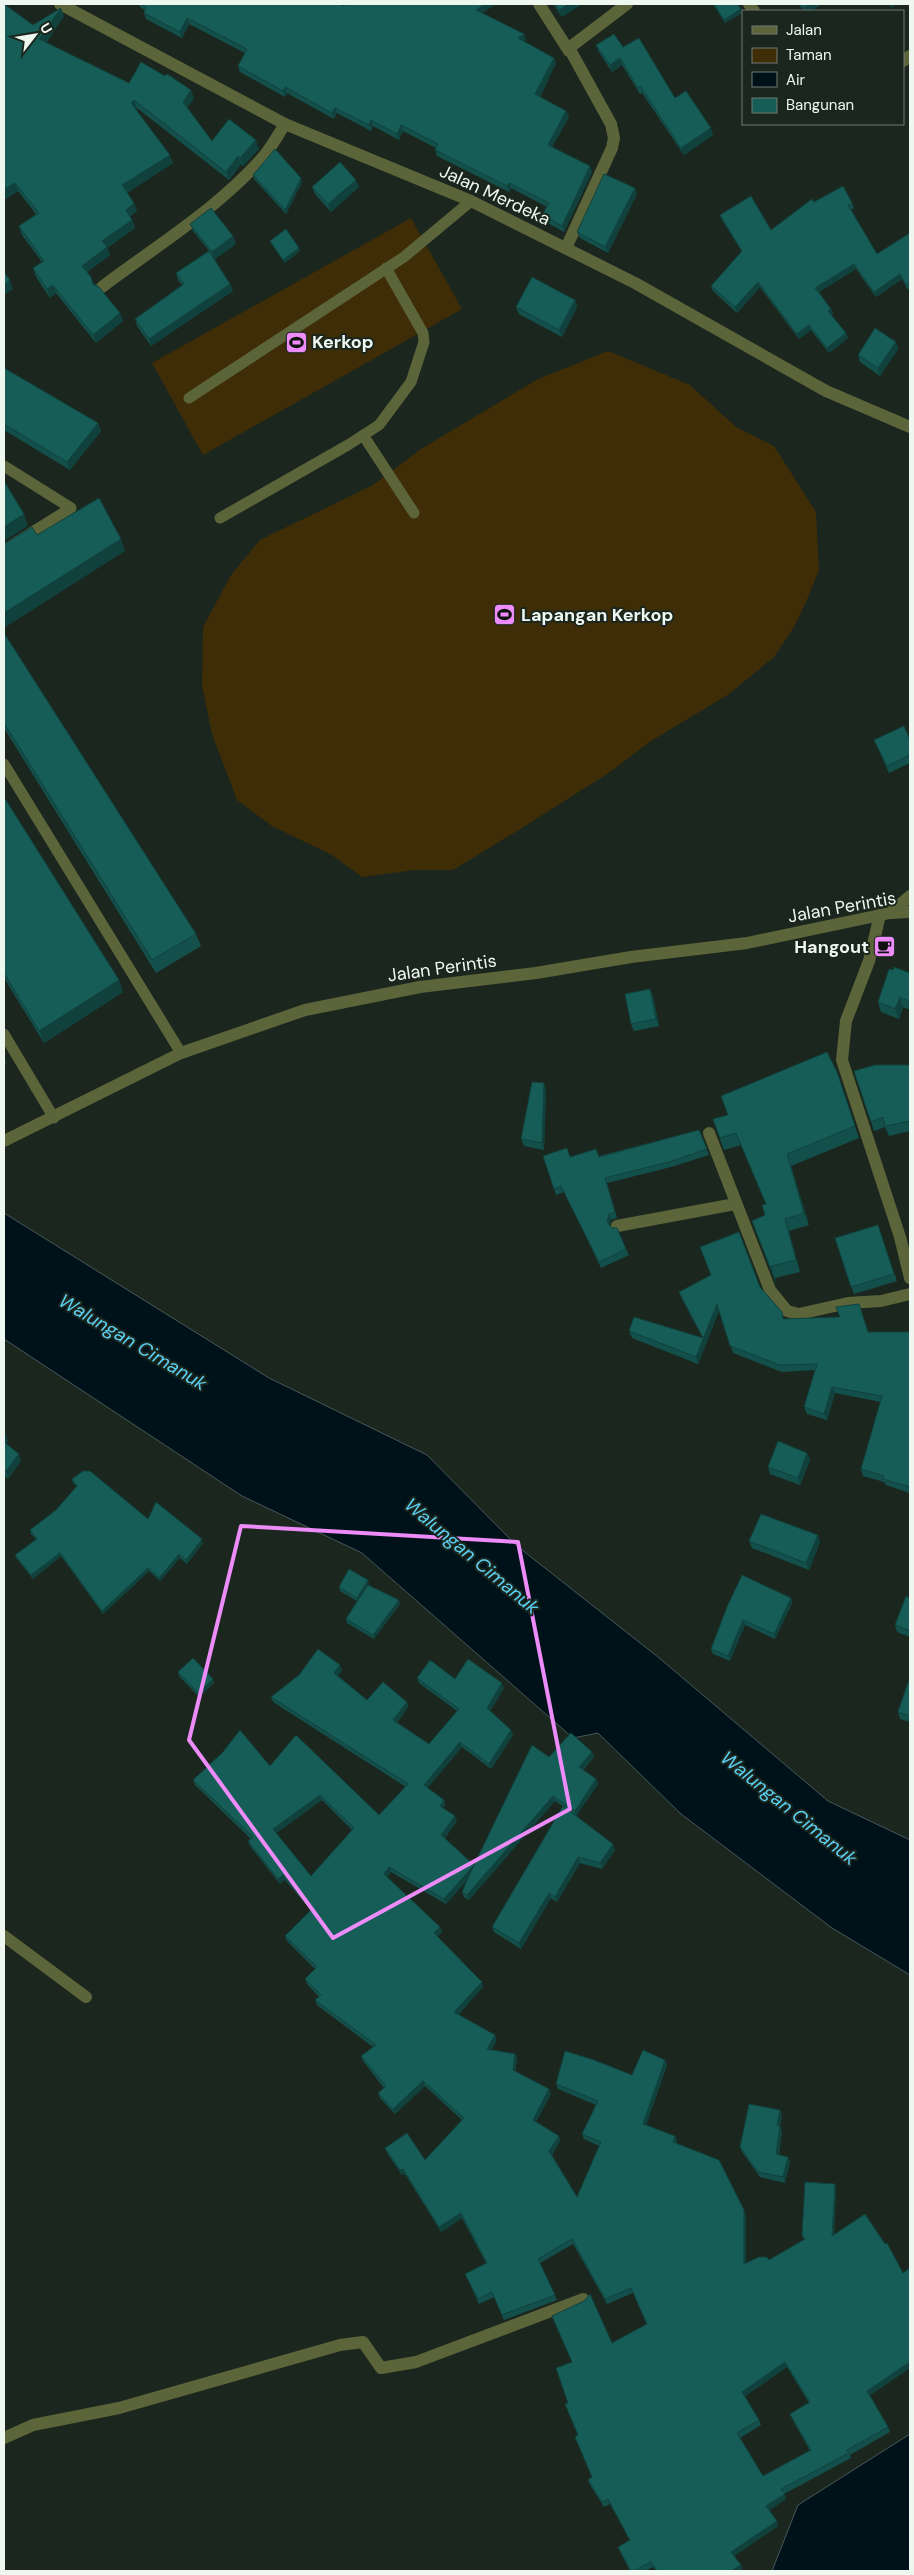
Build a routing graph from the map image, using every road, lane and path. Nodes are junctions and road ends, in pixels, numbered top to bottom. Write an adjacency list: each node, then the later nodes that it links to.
1 (60, 4): 5 (street, Jalan Merdeka)
2 (538, 4): 4 (street)
3 (627, 4): 4 (street)
4 (569, 51): 7 (street)
5 (285, 124): 6 (street, Jalan Merdeka); 9 (street)
6 (471, 201): 7 (street, Jalan Merdeka); 8 (lane)
7 (566, 248): 11 (street, Jalan Merdeka)
8 (386, 268): 10 (lane); 12 (lane)
9 (102, 287)
10 (189, 398)
11 (910, 426)
12 (363, 436): 14 (lane); 15 (lane)
13 (4, 466): 16 (lane)
14 (414, 513)
15 (220, 518)
16 (4, 550)
17 (4, 764): 22 (lane)
18 (910, 896): 20 (street)
19 (910, 912): 20 (street, Jalan Perintis)
20 (885, 914): 22 (street, Jalan Perintis); 28 (street)
21 (4, 1034): 23 (lane)
22 (181, 1053): 23 (street, Jalan Perintis)
23 (54, 1118): 25 (street, Jalan Perintis)
24 (710, 1133): 26 (street)
25 (4, 1142)
26 (735, 1204): 27 (street); 29 (street)
27 (617, 1226)
28 (910, 1278)
29 (910, 1294)
30 (4, 1936): 31 (street)
31 (86, 1997)
32 (583, 2299): 33 (street)
33 (4, 2438)

